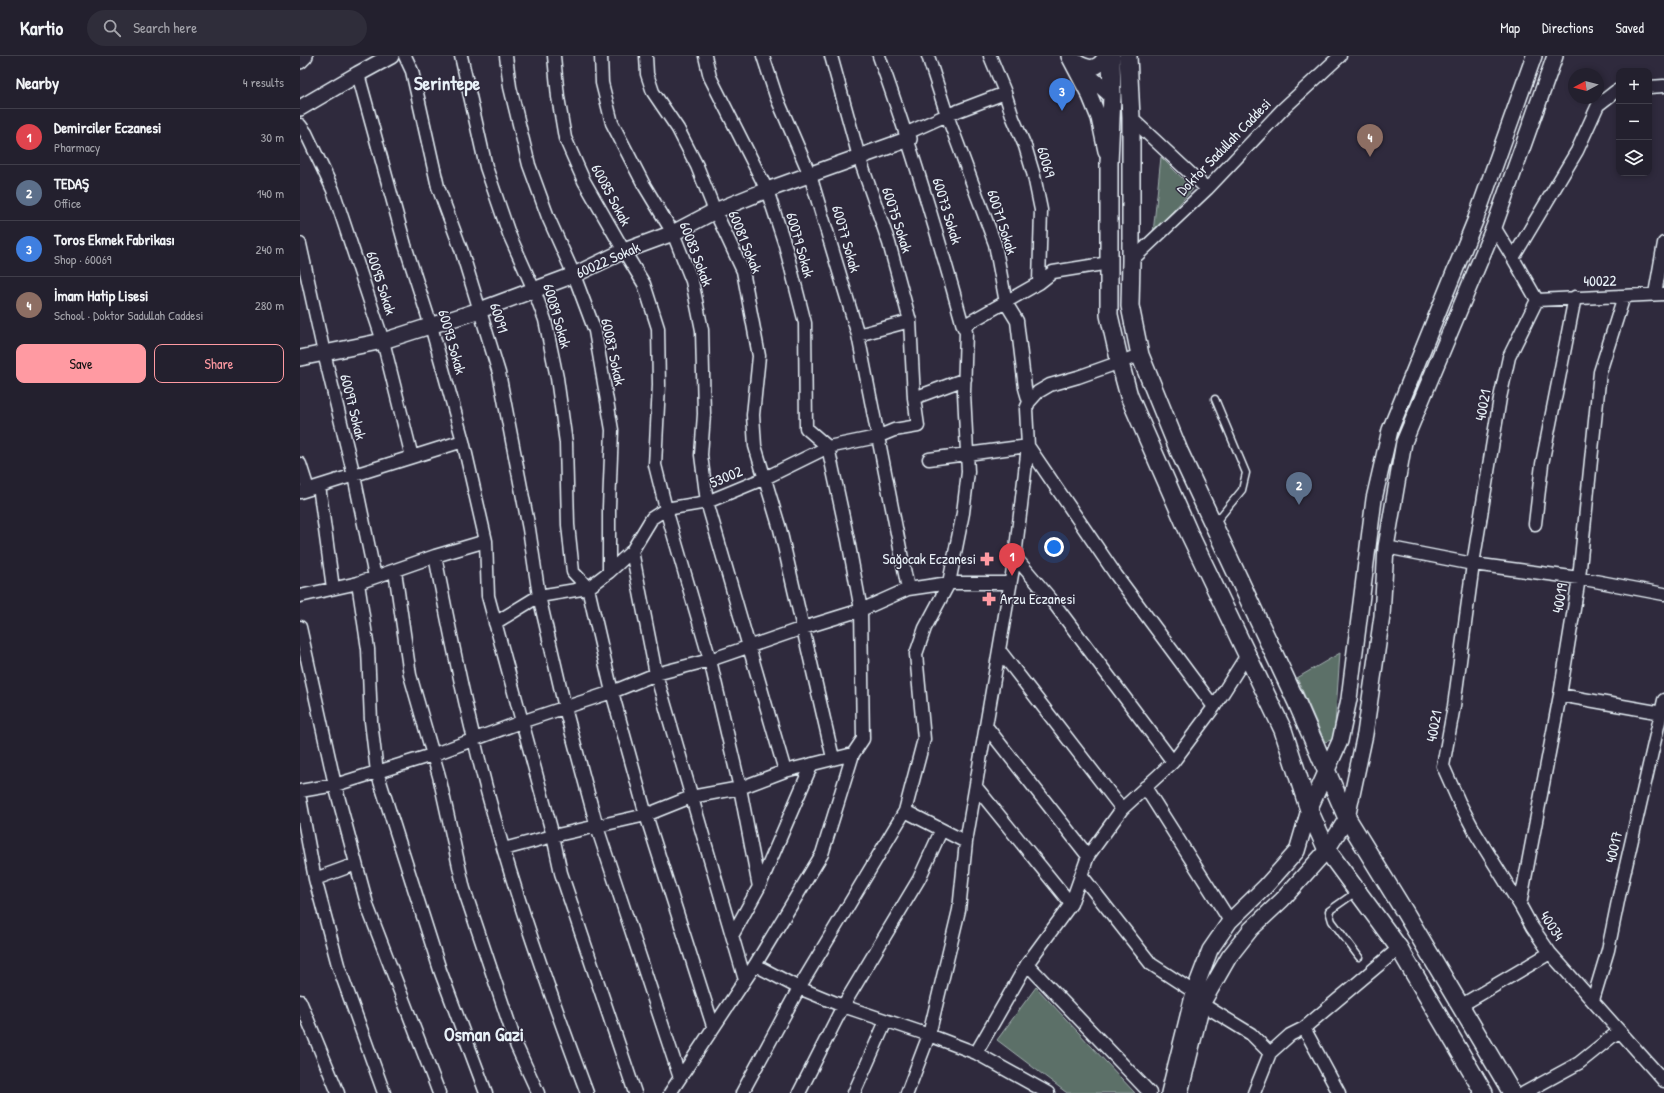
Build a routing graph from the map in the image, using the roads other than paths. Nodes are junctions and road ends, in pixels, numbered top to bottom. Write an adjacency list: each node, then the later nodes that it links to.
1 (305, 56): 22 (street)
2 (391, 56): 23 (street)
3 (405, 56): 56 (street, 60091)
4 (461, 56): 50 (street, 60089 Sokak)
5 (506, 56): 48 (street, 60087 Sokak)
6 (554, 56): 44 (street, 60085 Sokak)
7 (601, 56): 41 (street, 60083 Sokak)
8 (646, 56): 39 (street, 60081 Sokak)
9 (705, 56): 38 (street, 60079 Sokak)
10 (763, 56): 36 (street, 60077 Sokak)
11 (831, 56): 34 (street, 60075 Sokak)
12 (879, 56): 33 (street, 60073 Sokak)
13 (928, 56): 30 (street, 60071 Sokak)
14 (990, 56): 27 (street, 60069)
15 (1069, 56): 16 (street); 28 (street); 35 (street)
16 (1106, 56)
17 (1111, 56): 28 (main road)
18 (1128, 56): 31 (main road)
19 (1340, 56): 37 (street, Doktor Sadullah Caddesi)
20 (1534, 56): 130 (street)
21 (1554, 56): 40 (street)
22 (300, 61)
23 (358, 74): 29 (street); 58 (street, 60093 Sokak)
24 (1664, 86): 25 (street)
25 (1652, 87)
26 (1616, 91): 45 (street)
27 (1006, 93): 30 (street); 49 (street, 60069)
28 (1112, 96): 31 (main road); 35 (main road)
29 (300, 108)
30 (947, 115): 33 (street); 55 (street, 60071 Sokak)
31 (1131, 118): 37 (street); 46 (main road)
32 (300, 125): 61 (street, 60095 Sokak)
33 (908, 136): 34 (street, 60022 Sokak); 59 (street, 60073 Sokak)
34 (859, 157): 36 (street, 60022 Sokak); 57 (street, 60075 Sokak)
35 (1109, 163): 47 (main road)
36 (810, 174): 38 (street, 60022 Sokak); 60 (street, 60077 Sokak)
37 (1207, 189): 46 (street, Doktor Sadullah Caddesi)
38 (767, 190): 39 (street, 60022 Sokak); 73 (street, 60079 Sokak)
39 (715, 211): 41 (street, 60022 Sokak); 79 (street, 60081 Sokak)
40 (1494, 227): 45 (street); 86 (street)
41 (673, 233): 44 (street, 60022 Sokak); 81 (street, 60083 Sokak)
42 (1664, 243): 51 (street)
43 (300, 244): 62 (street, 60097 Sokak)
44 (624, 251): 48 (street, 60022 Sokak); 82 (street, 60085 Sokak)
45 (1513, 258): 54 (street)
46 (1131, 261): 63 (main road)
47 (1109, 263): 49 (street); 65 (main road)
48 (574, 275): 50 (street, 60022 Sokak); 92 (street, 60087 Sokak)
49 (1039, 283): 55 (street)
50 (534, 290): 56 (street, 60022 Sokak); 99 (street, 60089 Sokak)
51 (1659, 294): 52 (street, 40022)
52 (1624, 296): 53 (street, 40022); 94 (street, 40019)
53 (1575, 297): 54 (street, 40022); 83 (street)
54 (1537, 300): 90 (street, 40021)
55 (1006, 303): 59 (street); 69 (street, 60071 Sokak)
56 (480, 310): 58 (street, 60022 Sokak); 103 (street, 60091)
57 (910, 321): 60 (street); 67 (street, 60075 Sokak)
58 (431, 326): 61 (street, 60022 Sokak); 71 (street, 60093 Sokak)
59 (963, 326): 66 (street, 60073 Sokak)
60 (858, 335): 70 (street, 60077 Sokak)
61 (383, 341): 62 (street, 60022 Sokak); 75 (street, 60095 Sokak)
62 (324, 354): 64 (street, 60022 Sokak); 78 (street, 60097 Sokak)
63 (1140, 355): 65 (street); 84 (main road)
64 (300, 358)
65 (1120, 363): 69 (street); 110 (main road)
66 (965, 379): 67 (street); 74 (street, 60073 Sokak)
67 (914, 398): 70 (street, 53002)
68 (1215, 399): 84 (lane)
69 (1029, 402): 72 (street)
70 (877, 437): 73 (street, 53002); 100 (street, 60077 Sokak)
71 (463, 441): 75 (street); 85 (street, 60093 Sokak)
72 (1028, 446): 74 (street); 89 (street); 116 (street)
73 (828, 447): 79 (street, 53002); 104 (street)
74 (967, 453): 76 (street); 96 (street, 60073 Sokak)
75 (412, 457): 78 (street)
76 (929, 459)
77 (300, 464): 80 (street)
78 (354, 476): 80 (street); 93 (street, 60097 Sokak)
79 (765, 478): 81 (street, 53002); 107 (street, 60081 Sokak)
80 (309, 489): 98 (street)
81 (706, 502): 82 (street, 53002); 108 (street, 60083 Sokak)
82 (666, 509): 87 (street, 53002); 111 (street, 60085 Sokak)
83 (1536, 524)
84 (1214, 525): 130 (main road)
85 (486, 541): 88 (street); 105 (street, 60093 Sokak)
86 (1386, 547): 90 (street); 142 (street)
87 (632, 551): 92 (street, 53002); 112 (street)
88 (435, 556): 91 (street); 121 (street)
89 (1015, 556): 97 (street); 125 (street)
90 (1473, 564): 94 (street); 127 (street, 40021)
91 (395, 571): 93 (street); 123 (street)
92 (610, 572): 99 (street, 53002)
93 (375, 577): 95 (street)
94 (1579, 578): 101 (street); 114 (street, 40019)
95 (358, 583): 98 (street); 128 (street)
96 (949, 583): 97 (street); 100 (street); 140 (street, 60073 Sokak)
97 (1010, 583): 109 (street)
98 (333, 588): 102 (street)
99 (588, 588): 103 (street, 53002); 113 (street)
100 (908, 589): 104 (street)
101 (1664, 594)
102 (300, 596)
103 (539, 596): 105 (street, 53002); 117 (street, 60091)
104 (861, 610): 107 (street); 122 (street)
105 (495, 623): 119 (street, 60093 Sokak)
106 (300, 627): 131 (street)
107 (803, 628): 108 (street); 124 (street, 60081 Sokak)
108 (749, 646): 111 (street); 129 (street, 60083 Sokak)
109 (1000, 651): 120 (street); 138 (street)
110 (1247, 655): 116 (street); 139 (main road)
111 (710, 660): 112 (street); 134 (street, 60085 Sokak)
112 (656, 674): 113 (street); 136 (street)
113 (612, 692): 117 (street); 141 (street)
114 (1560, 695): 118 (street); 156 (street, 40019)
115 (1664, 700): 118 (street, 40017)
116 (1214, 707): 125 (street)
117 (565, 708): 119 (street); 143 (street, 60091)
118 (1662, 713): 167 (street, 40017)
119 (521, 722): 121 (street); 145 (street, 60093 Sokak)
120 (986, 726): 132 (street); 149 (street)
121 (474, 740): 123 (street); 147 (street)
122 (853, 754): 124 (street); 163 (street)
123 (432, 755): 128 (street); 184 (street)
124 (833, 758): 126 (street)
125 (1173, 762): 133 (street)
126 (812, 764): 129 (street); 153 (street)
127 (1443, 766): 156 (street, 40034)
128 (377, 772): 131 (street); 183 (street)
129 (786, 772): 134 (street)
130 (1326, 773): 139 (street); 142 (main road)
131 (335, 785): 135 (street); 150 (street)
132 (976, 787): 146 (street); 155 (street)
133 (1145, 787): 138 (street); 157 (street)
134 (740, 788): 136 (street); 153 (street, 60085 Sokak)
135 (300, 791)
136 (691, 797): 141 (street); 158 (street)
137 (300, 799): 152 (street)
138 (1122, 809): 149 (street)
139 (1309, 810): 148 (main road); 157 (street)
140 (905, 811): 144 (street); 165 (street, 60073 Sokak)
141 (646, 815): 143 (street); 172 (street)
142 (1347, 818): 148 (street); 170 (main road)
143 (597, 827): 145 (street); 178 (street, 60091)
144 (941, 831): 146 (street); 169 (street)
145 (553, 836): 147 (street); 186 (street, 60093 Sokak)
146 (966, 842): 175 (street)
147 (504, 849): 185 (street)
148 (1328, 850): 154 (main road); 166 (street)
149 (1088, 856): 151 (street)
150 (356, 864): 152 (street); 182 (street)
151 (1082, 876): 155 (street); 166 (street)
152 (315, 879): 181 (street)
153 (759, 887): 158 (street)
154 (1357, 891): 159 (main road); 161 (lane)
155 (1071, 904): 162 (street)
156 (1520, 905): 160 (street, 40034)
157 (1230, 921): 166 (street)
158 (733, 934): 164 (street)
159 (1399, 948): 173 (street); 198 (main road)
160 (1550, 953): 167 (street, 40034); 170 (street)
161 (1358, 957)
162 (1027, 964): 176 (street); 193 (street)
163 (755, 965): 164 (street); 165 (street)
164 (745, 980): 172 (street)
165 (799, 988): 169 (street); 188 (street, 60073 Sokak)
166 (1198, 998): 177 (street); 194 (street); 195 (street)
167 (1593, 1000): 174 (street, 40034)
168 (300, 1002): 180 (street)
169 (843, 1006): 171 (street); 189 (street)
170 (1460, 1006): 199 (main road)
171 (886, 1021): 175 (street); 190 (street)
172 (713, 1026): 178 (street)
173 (1304, 1028): 177 (street); 197 (street)
174 (1619, 1031): 179 (street, 40034); 200 (street)
175 (929, 1035): 176 (street); 191 (street)
176 (976, 1053): 192 (street)
177 (1270, 1053): 196 (street)
178 (680, 1078): 187 (street)
179 (1664, 1081)
180 (338, 1093)
181 (384, 1093)
182 (439, 1093)
183 (486, 1093)
184 (538, 1093)
185 (587, 1093)
186 (635, 1093)
187 (670, 1093)
188 (742, 1093)
189 (799, 1093)
190 (854, 1093)
191 (907, 1093)
192 (1048, 1093)
193 (1150, 1093)
194 (1169, 1093)
195 (1180, 1093)
196 (1254, 1093)
197 (1339, 1093)
198 (1484, 1093)
199 (1512, 1093)
200 (1524, 1093)

